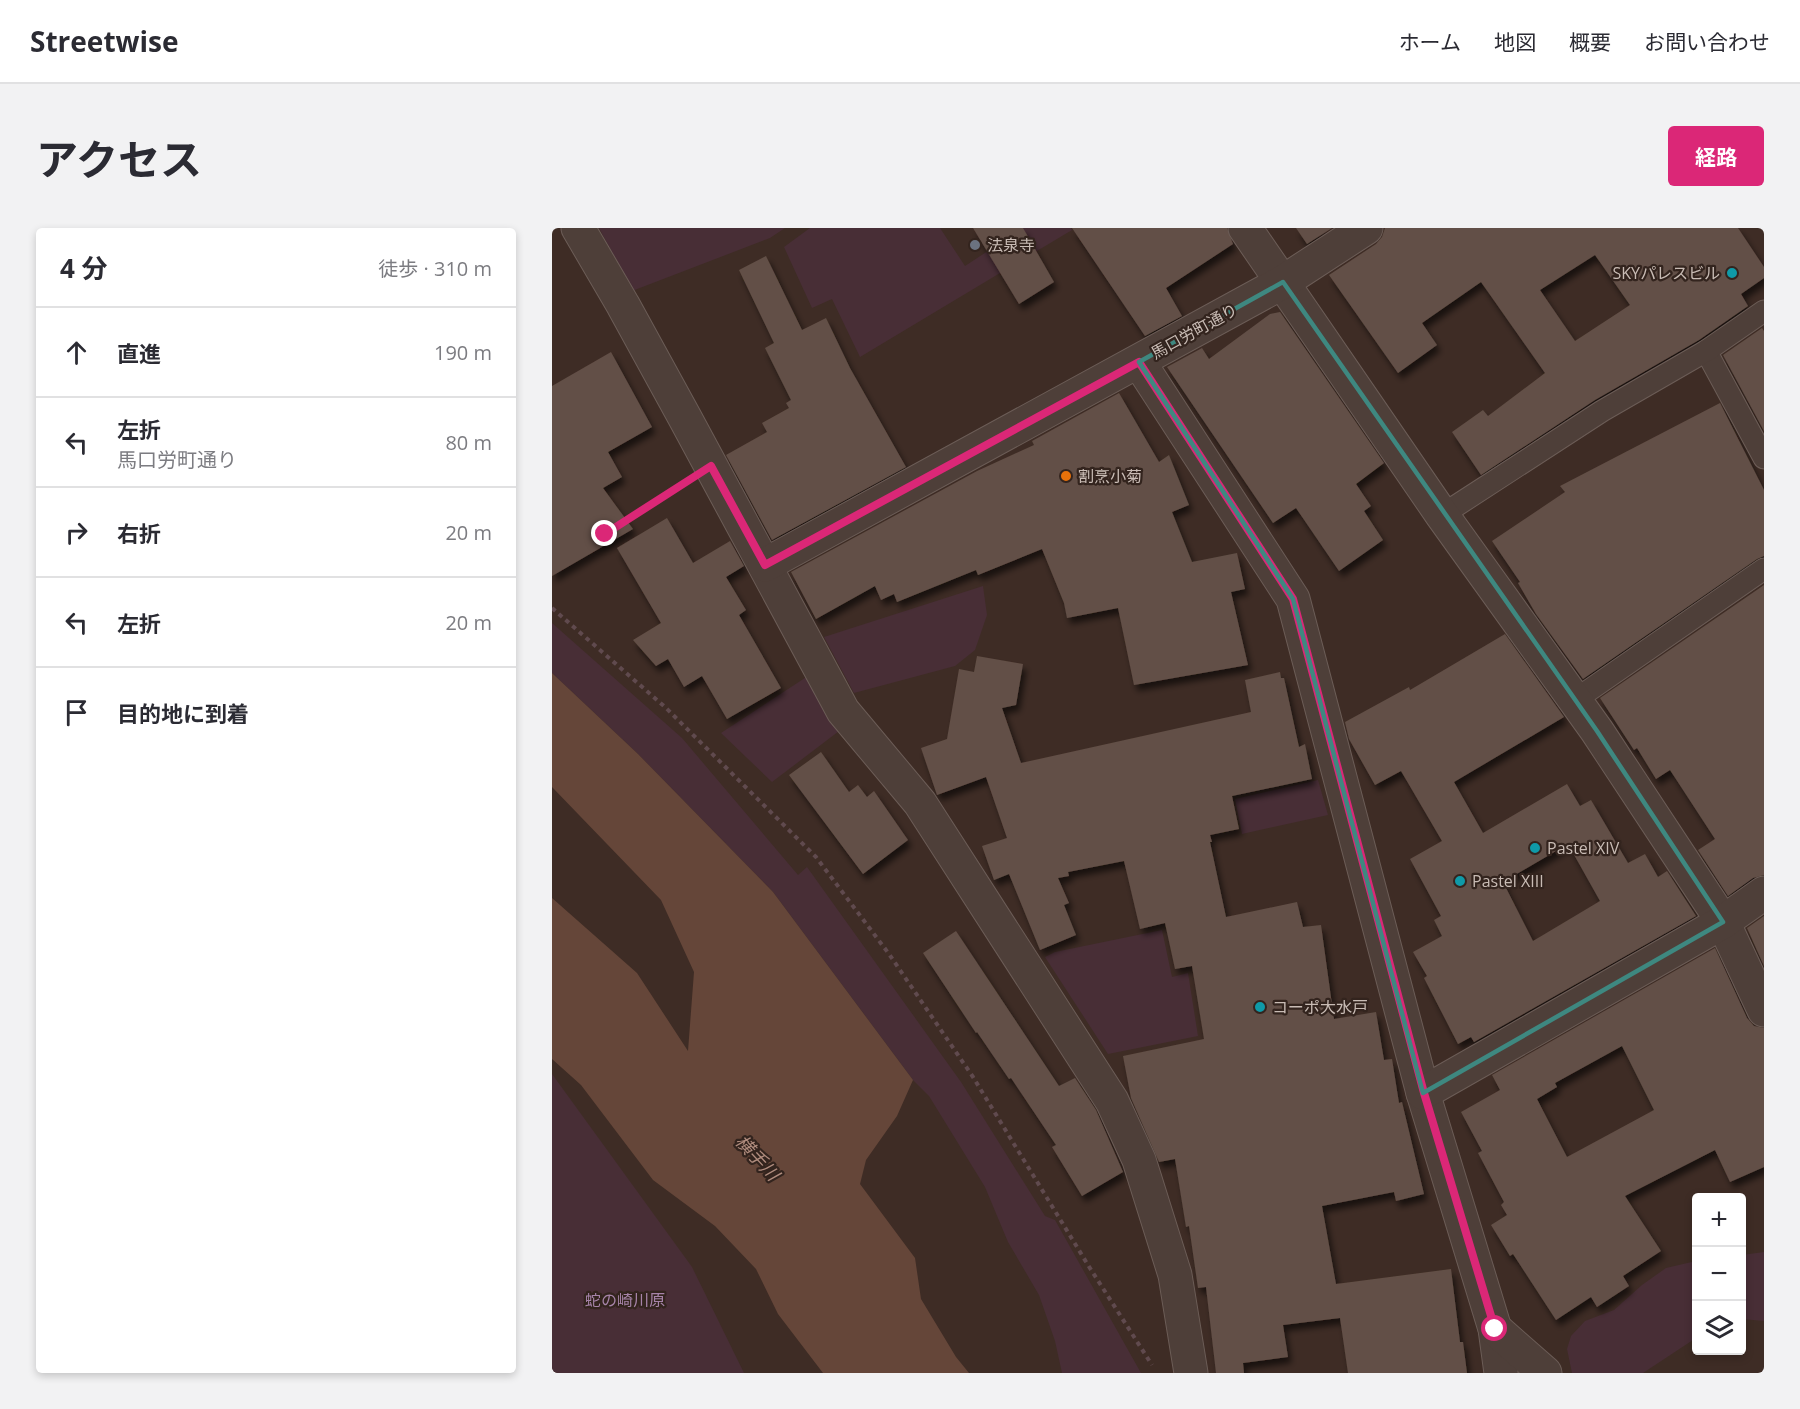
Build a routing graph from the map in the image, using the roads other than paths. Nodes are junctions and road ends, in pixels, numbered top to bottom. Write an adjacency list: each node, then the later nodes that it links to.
1 (578, 228): 10 (street)
2 (1245, 228): 4 (street)
3 (1366, 228): 4 (street, 馬口労町通り)
4 (1283, 282): 7 (street, 馬口労町通り); 9 (street)
5 (1764, 311): 6 (lane)
6 (1706, 351): 8 (lane); 9 (lane)
7 (1139, 362): 10 (street, 馬口労町通り); 16 (street)
8 (1764, 458)
9 (1442, 515): 12 (street)
10 (765, 565): 18 (street)
11 (1764, 569): 12 (lane)
12 (1575, 700): 14 (street)
13 (1764, 893): 14 (street)
14 (1723, 922): 15 (street); 16 (street)
15 (1764, 1010)
16 (1424, 1093): 17 (street)
17 (1495, 1329): 19 (street); 20 (street)
18 (1191, 1373)
19 (1502, 1373)
20 (1545, 1373)

